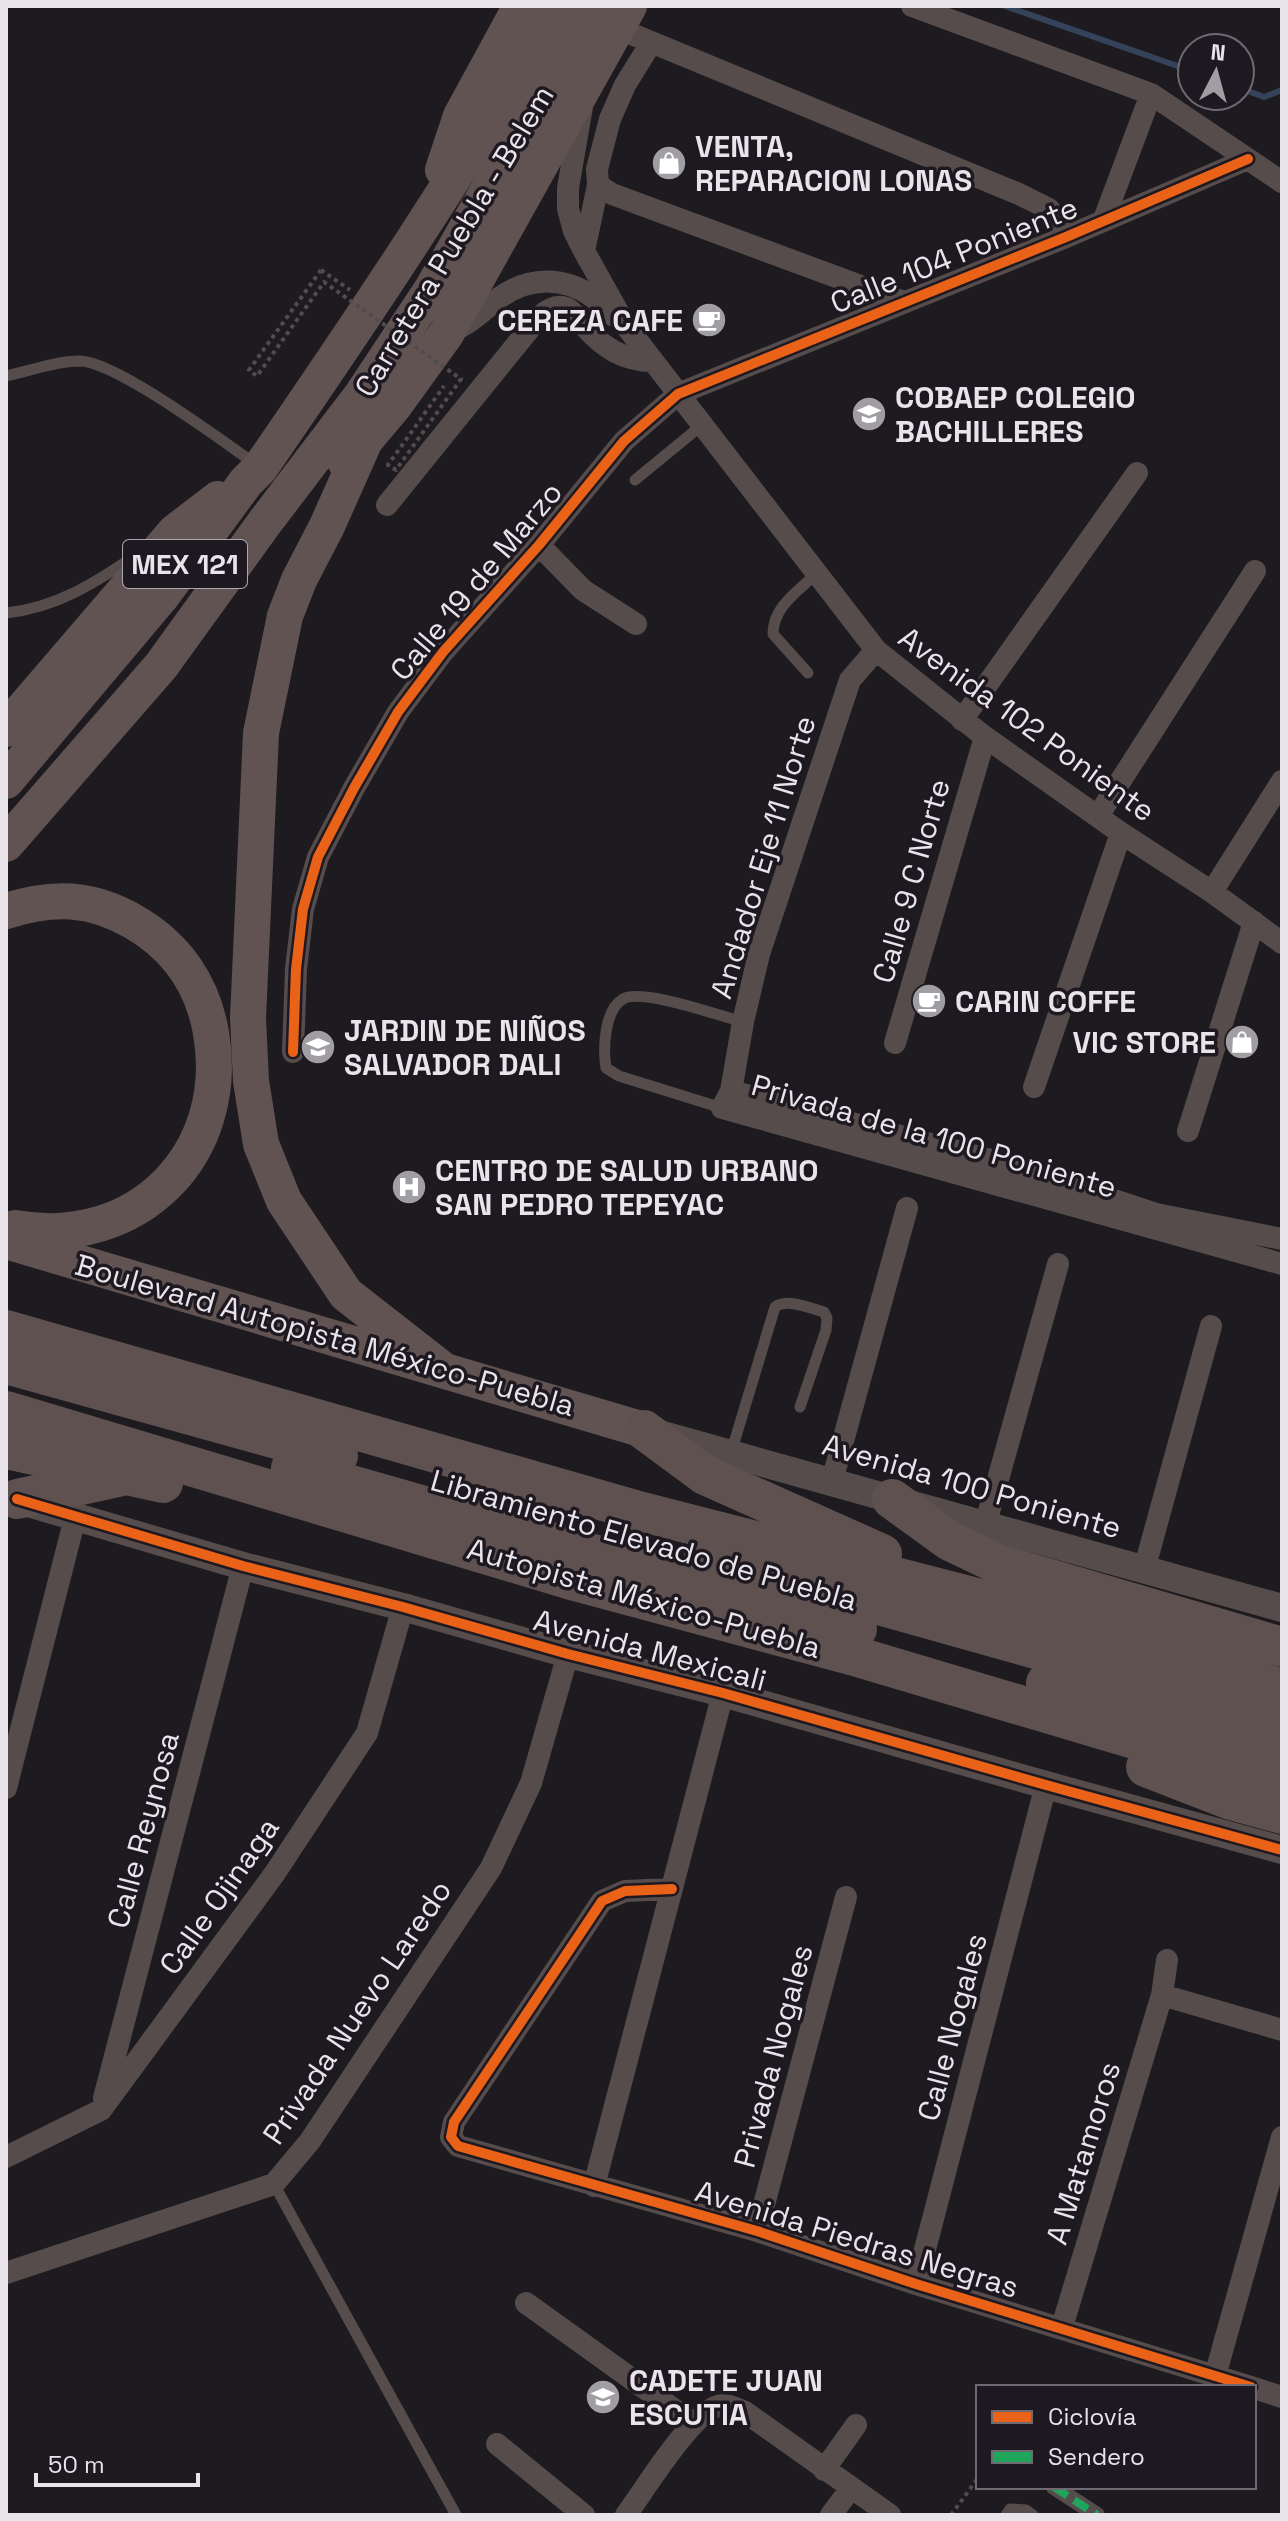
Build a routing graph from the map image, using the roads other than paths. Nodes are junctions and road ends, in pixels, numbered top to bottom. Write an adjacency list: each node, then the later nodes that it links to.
1 (521, 6): 12 (main road)
2 (557, 6): 12 (main road, Carretera Puebla - Belem / MEX 121)
3 (912, 6): 7 (street)
4 (613, 13): 5 (street, Calle 104 Poniente); 6 (main road); 31 (main road, Carretera Puebla - Belem / MEX 121)
5 (651, 43): 10 (street); 13 (street, Calle 104 Poniente)
6 (586, 82): 14 (street, Avenida 102 Poniente); 17 (main road)
7 (1151, 94): 8 (street); 11 (street)
8 (1248, 159): 9 (street); 11 (street, Calle 104 Poniente)
9 (1282, 182)
10 (598, 185): 14 (street); 15 (street)
11 (1104, 219): 13 (street, Calle 104 Poniente)
12 (426, 220): 24 (main road, Carretera Puebla - Belem / MEX 121)
13 (1066, 237): 15 (street, Calle 104 Poniente)
14 (584, 251): 16 (street, Avenida 102 Poniente)
15 (904, 302): 20 (street, Calle 104 Poniente)
16 (626, 326): 17 (street, Avenida 102 Poniente); 18 (street, Avenida 102 Poniente)
17 (446, 334): 22 (main road)
18 (653, 361): 20 (street, Avenida 102 Poniente); 26 (street)
19 (6, 376): 24 (lane)
20 (678, 394): 21 (street, Avenida 102 Poniente); 28 (street, Calle 19 de Marzo)
21 (702, 425): 25 (lane); 30 (street, Avenida 102 Poniente)
22 (363, 445): 31 (main road); 63 (main road)
23 (1137, 473): 36 (street)
24 (253, 475): 27 (main road); 39 (main road, Carretera Puebla - Belem / MEX 121)
25 (635, 480)
26 (387, 505)
27 (175, 532): 32 (lane); 37 (main road)
28 (539, 545): 33 (street); 50 (street, Calle 19 de Marzo)
29 (1255, 571): 41 (street)
30 (815, 575): 34 (street, Avenida 102 Poniente); 35 (lane)
31 (226, 576): 43 (main road, Carretera Puebla - Belem / MEX 121)
32 (6, 613)
33 (636, 624)
34 (876, 650): 36 (street, Avenida 102 Poniente); 48 (street, Andador Eje 11 Norte)
35 (808, 673)
36 (962, 720): 38 (street, Avenida 102 Poniente)
37 (6, 729)
38 (985, 737): 41 (street, Avenida 102 Poniente); 49 (street, Calle 9 C Norte)
39 (6, 781)
40 (1282, 781): 44 (street)
41 (1098, 816): 42 (street, Avenida 102 Poniente)
42 (1121, 833): 44 (street, Avenida 102 Poniente); 51 (street)
43 (6, 844)
44 (1212, 892): 46 (street, Avenida 102 Poniente)
45 (6, 911): 55 (main road)
46 (1254, 922): 47 (street, Avenida 102 Poniente); 53 (street)
47 (1282, 943)
48 (743, 1022): 52 (street, Andador Eje 11 Norte); 52 (lane)
49 (895, 1043)
50 (293, 1052)
51 (1034, 1087)
52 (727, 1100): 56 (street, Privada de la 100 Poniente); 59 (street, Privada de la 100 Poniente)
53 (1188, 1131)
54 (907, 1208): 71 (street)
55 (6, 1226)
56 (1282, 1239)
57 (6, 1241): 63 (main road, Boulevard Autopista México-Puebla)
58 (1058, 1264): 75 (street)
59 (1282, 1264)
60 (1211, 1326): 77 (street)
61 (6, 1330): 79 (highway)
62 (6, 1364): 87 (highway, Libramiento Elevado de Puebla)
63 (442, 1369): 67 (main road, Boulevard Autopista México-Puebla)
64 (6, 1390): 88 (highway, Libramiento Elevado de Puebla)
65 (800, 1407): 69 (lane)
66 (6, 1411): 78 (highway, Autopista México-Puebla)
67 (644, 1430): 69 (street, Avenida 100 Poniente); 79 (highway)
68 (6, 1449): 70 (highway)
69 (731, 1454): 71 (street, Avenida 100 Poniente)
70 (126, 1475): 74 (highway); 78 (highway)
71 (832, 1481): 73 (street, Avenida 100 Poniente)
72 (10, 1499): 74 (highway)
73 (892, 1499): 75 (street, Avenida 100 Poniente); 83 (highway)
74 (72, 1503): 76 (street, Avenida Mexicali); 91 (street)
75 (985, 1526): 77 (street, Avenida 100 Poniente)
76 (243, 1566): 80 (street, Avenida Mexicali); 99 (street, Calle Reynosa)
77 (1144, 1570): 81 (street, Avenida 100 Poniente)
78 (575, 1581): 82 (highway, Autopista México-Puebla)
79 (985, 1600): 85 (highway)
80 (403, 1607): 84 (street, Avenida Mexicali); 99 (street, Calle Ojinaga)
81 (1282, 1608)
82 (705, 1617): 89 (highway, Autopista México-Puebla); 92 (highway)
83 (1282, 1647)
84 (568, 1654): 86 (street, Avenida Mexicali); 102 (street, Privada Nuevo Laredo)
85 (1282, 1689)
86 (723, 1693): 90 (street, Avenida Mexicali); 94 (street)
87 (1282, 1718)
88 (1282, 1750)
89 (1282, 1783)
90 (1046, 1785): 93 (street, Avenida Mexicali); 106 (street, Calle Nogales)
91 (6, 1788)
92 (1282, 1814)
93 (1282, 1850)
94 (672, 1889): 103 (street); 103 (street, Avenida Piedras Negras)
95 (846, 1897): 104 (street, Privada Nogales)
96 (1167, 1960): 97 (street, A Matamoros)
97 (1162, 1995): 98 (street); 108 (street, A Matamoros)
98 (1282, 2030)
99 (101, 2110): 101 (street, Calle Ojinaga)
100 (1282, 2137): 109 (street)
101 (6, 2157)
102 (274, 2184): 105 (street, Privada Nuevo Laredo); 119 (lane)
103 (594, 2186): 104 (street, Avenida Piedras Negras)
104 (757, 2231): 106 (street, Avenida Piedras Negras)
105 (6, 2273)
106 (916, 2284): 108 (street, Avenida Piedras Negras)
107 (526, 2303): 113 (street)
108 (1062, 2327): 109 (street, Avenida Piedras Negras)
109 (1215, 2376): 110 (street, Avenida Piedras Negras)
110 (1243, 2385)
111 (1256, 2389): 112 (street, Avenida Piedras Negras)
112 (1282, 2397)
113 (693, 2423): 116 (street); 121 (street)
114 (856, 2425): 116 (street)
115 (497, 2444): 120 (street)
116 (824, 2470): 117 (street)
117 (851, 2488): 122 (street); 123 (street)
118 (1057, 2489): 126 (street)
119 (456, 2515)
120 (584, 2515)
121 (626, 2515)
122 (831, 2515)
123 (890, 2515)
124 (1006, 2515): 125 (lane)
125 (1033, 2515)
126 (1097, 2515)

